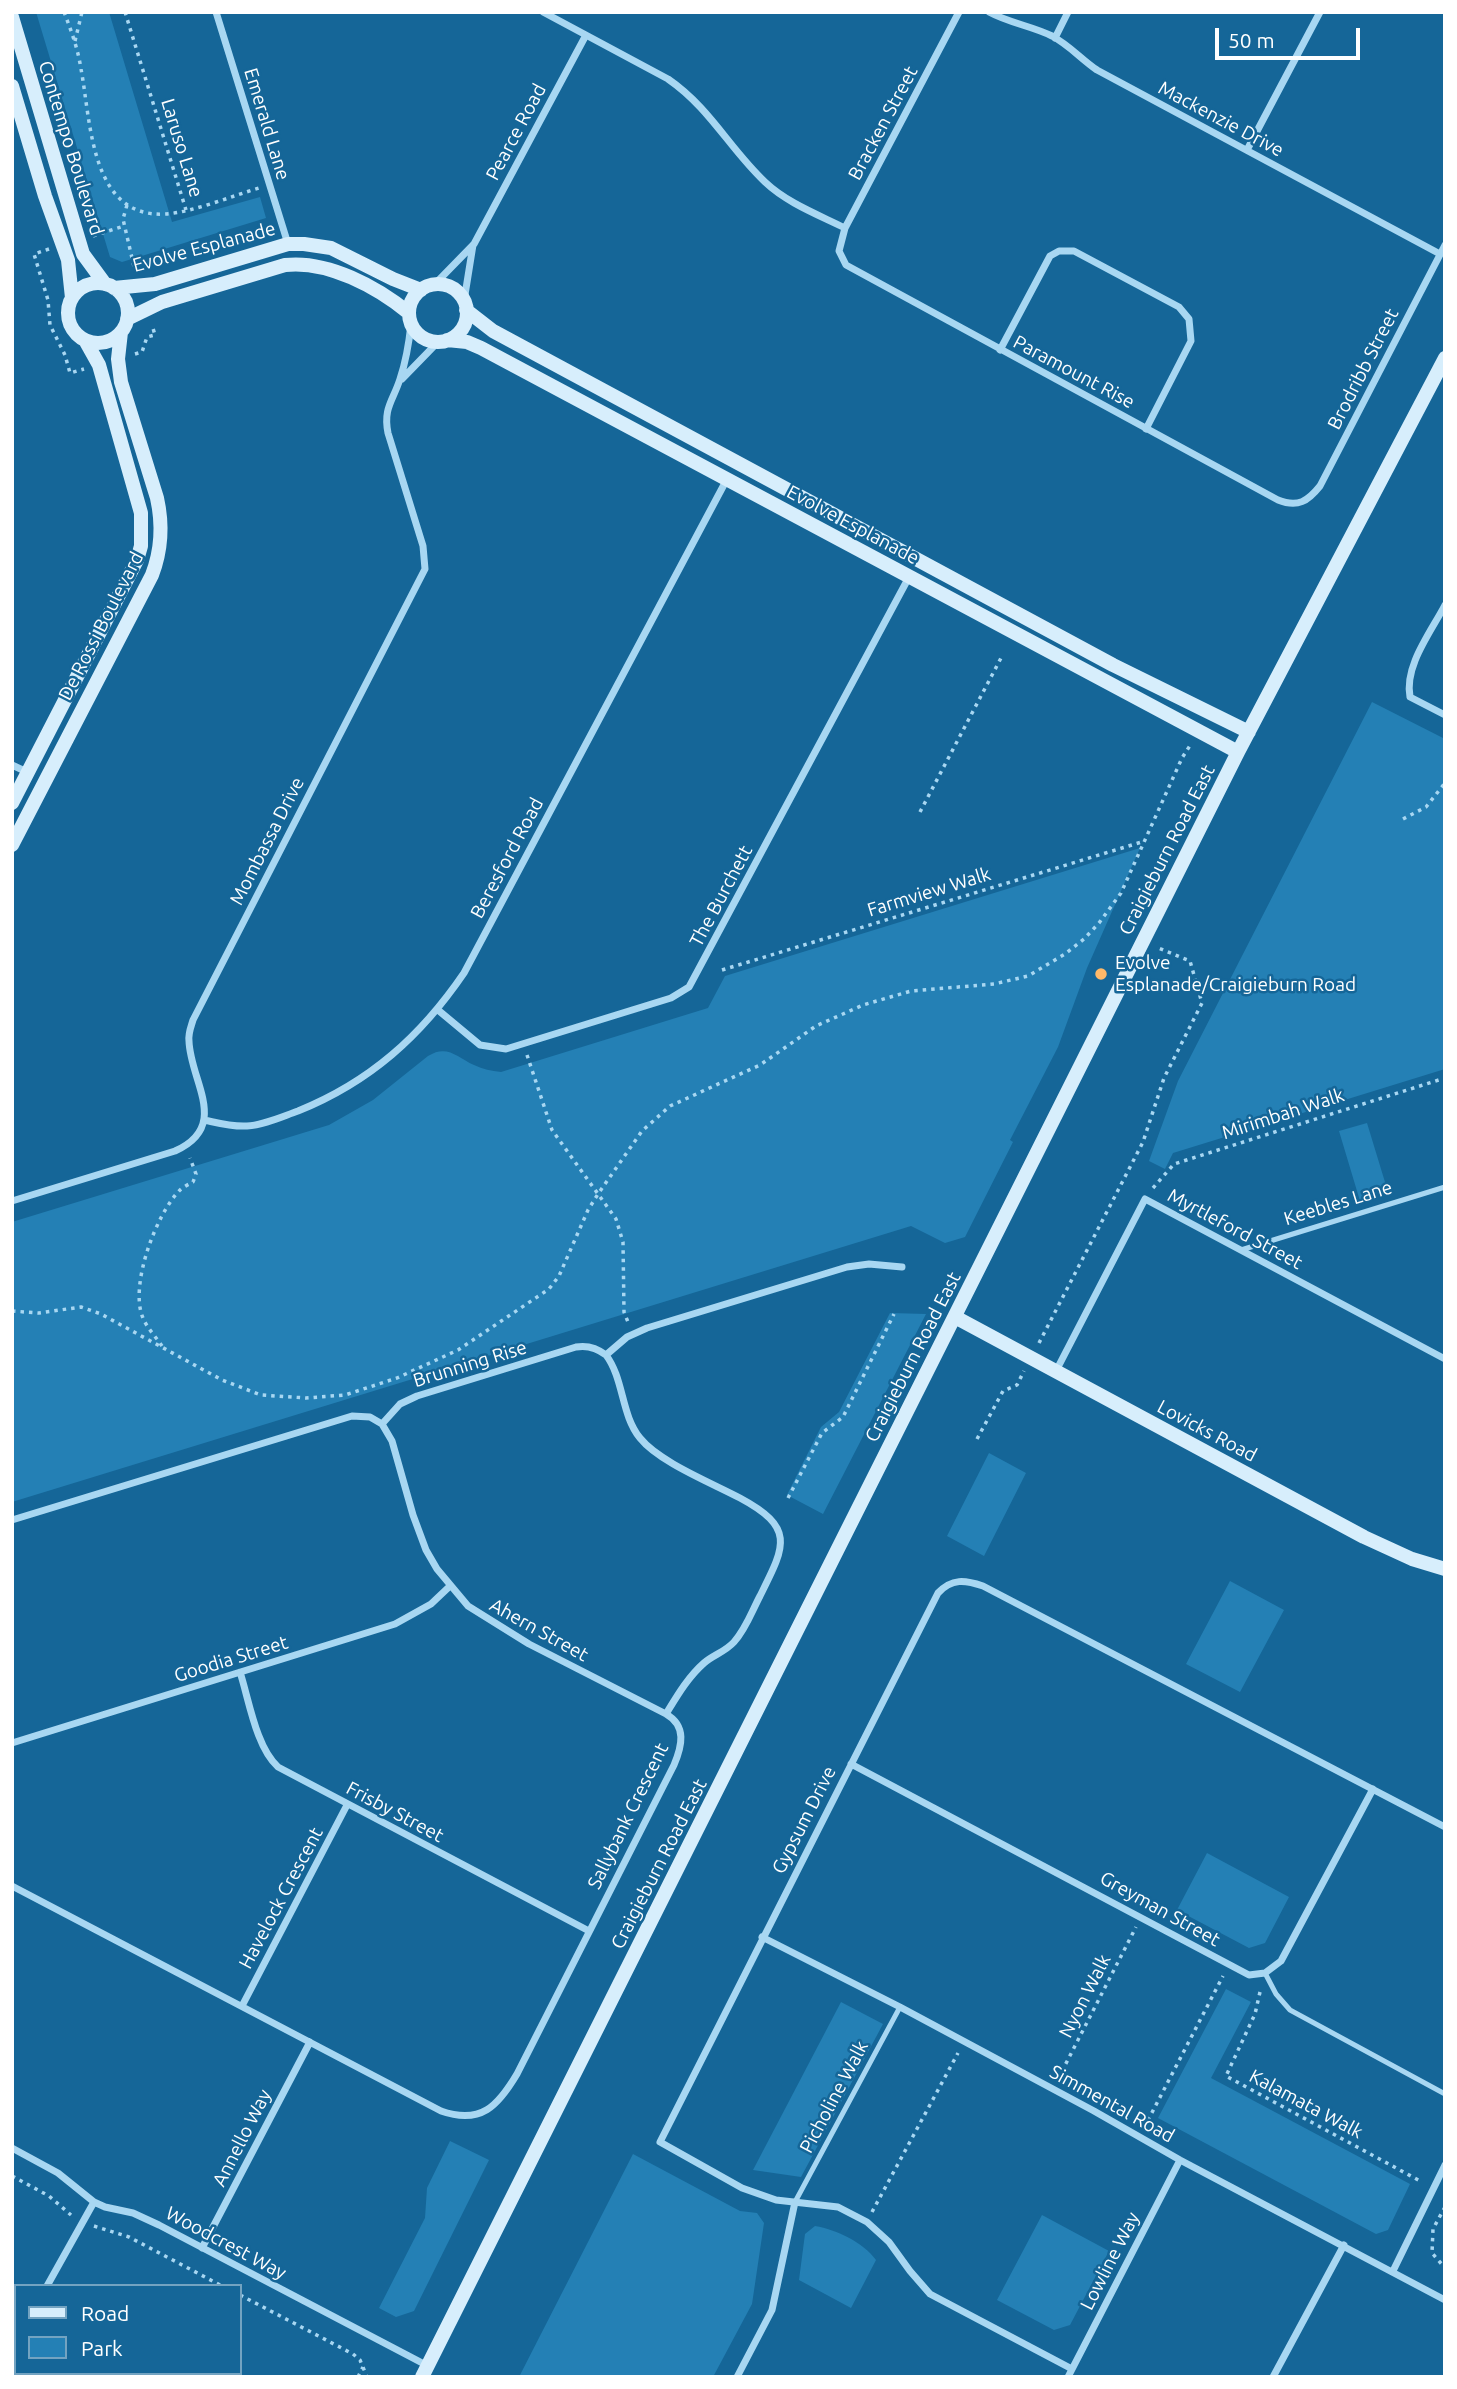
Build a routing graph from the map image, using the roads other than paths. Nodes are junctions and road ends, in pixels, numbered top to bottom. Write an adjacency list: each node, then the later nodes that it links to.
1 (216, 12): 13 (street, Emerald Lane)
2 (543, 12): 8 (street)
3 (959, 12): 12 (street, Bracken Street)
4 (989, 12): 9 (street, Mackenzie Drive)
5 (1068, 12): 9 (street)
6 (1320, 12): 11 (street)
7 (12, 17): 18 (street, Contempo Boulevard)
8 (586, 35): 12 (street); 14 (street, Pearce Road)
9 (1055, 38): 11 (street, Mackenzie Drive)
10 (12, 86): 20 (street, Contempo Boulevard)
11 (1247, 150): 17 (street, Mackenzie Drive)
12 (845, 229): 16 (street, Bracken Street)
13 (288, 244): 18 (street, Evolve Esplanade); 19 (street, Evolve Esplanade)
14 (474, 244): 19 (street, Pearce Road); 21 (street, Pearce Road)
15 (1445, 245): 17 (street, Brodribb Street)
16 (839, 251): 26 (street, Paramount Rise)
17 (1440, 254): 32 (street, Brodribb Street)
18 (109, 286): 20 (street); 23 (street)
19 (427, 287): 21 (street); 22 (street)
20 (72, 298): 24 (street)
21 (465, 306): 25 (street); 30 (street, Evolve Esplanade)
22 (410, 319): 23 (street, Evolve Esplanade); 25 (street); 28 (street, Mombassa Drive)
23 (124, 325): 24 (street); 42 (street, De Rossi Boulevard)
24 (85, 340): 40 (street, De Rossi Boulevard)
25 (442, 341): 28 (street, Mombassa Drive); 31 (street, Evolve Esplanade)
26 (1000, 350): 29 (street, Paramount Rise); 29 (street)
27 (1445, 358): 37 (street, Craigieburn Road East)
28 (400, 382): 44 (street, Mombassa Drive)
29 (1146, 429): 32 (street, Paramount Rise)
30 (736, 463): 31 (street); 33 (street, Evolve Esplanade)
31 (727, 479): 34 (street, Evolve Esplanade); 43 (street, Beresford Road)
32 (1303, 503)
33 (918, 559): 34 (street); 37 (street, Evolve Esplanade)
34 (909, 577): 38 (street, Evolve Esplanade); 43 (street, The Burchett)
35 (1445, 605): 36 (street)
36 (1445, 715)
37 (1249, 732): 38 (street, Craigieburn Road East)
38 (1238, 752): 49 (street, Craigieburn Road East)
39 (12, 765): 40 (street)
40 (28, 773): 41 (street, De Rossi Boulevard)
41 (12, 803)
42 (12, 845)
43 (438, 1010): 44 (street, Beresford Road)
44 (204, 1120): 46 (street)
45 (1445, 1187): 47 (lane, Keebles Lane)
46 (12, 1201)
47 (1241, 1250): 51 (street, Myrtleford Street); 52 (street, Myrtleford Street)
48 (902, 1267): 50 (street)
49 (955, 1317): 52 (street, Lovicks Road); 82 (street, Craigieburn Road East)
50 (606, 1355): 53 (street, Brunning Rise); 58 (street, Sallybank Crescent)
51 (1445, 1359)
52 (1056, 1371): 55 (street, Lovicks Road)
53 (382, 1424): 54 (street); 56 (street, Ahern Street)
54 (12, 1520)
55 (1445, 1569)
56 (450, 1586): 57 (street, Goodia Street); 58 (street, Ahern Street)
57 (240, 1672): 59 (street, Goodia Street); 62 (street, Frisby Street)
58 (666, 1714): 65 (street, Sallybank Crescent)
59 (12, 1743)
60 (851, 1764): 61 (street, Gypsum Drive); 66 (street, Gypsum Drive); 67 (street, Greyman Street)
61 (1373, 1789): 63 (street, Gypsum Drive); 67 (street)
62 (347, 1805): 65 (street, Frisby Street); 68 (street, Havelock Crescent)
63 (1445, 1827)
64 (12, 1886): 68 (street)
65 (589, 1931): 70 (street, Sallybank Crescent)
66 (762, 1937): 69 (street, Simmental Road); 76 (street, Gypsum Drive)
67 (1265, 1973): 71 (lane)
68 (242, 2006): 70 (street, Sallybank Crescent)
69 (900, 2007): 73 (street, Simmental Road); 76 (lane, Picholine Walk)
70 (310, 2042): 78 (street, Annello Way)
71 (1445, 2094)
72 (12, 2148): 75 (street, Woodcrest Way)
73 (1180, 2160): 77 (street, Simmental Road); 83 (street, Lowline Way)
74 (1445, 2165): 79 (street)
75 (94, 2202): 78 (street, Woodcrest Way); 80 (street)
76 (795, 2202): 83 (street, Gypsum Drive); 84 (street)
77 (1343, 2245): 79 (street, Simmental Road); 85 (street)
78 (202, 2248): 82 (street, Woodcrest Way)
79 (1393, 2271): 81 (street, Simmental Road)
80 (48, 2284)
81 (1445, 2300)
82 (425, 2371)
83 (1070, 2373)
84 (737, 2377)
85 (1273, 2377)

